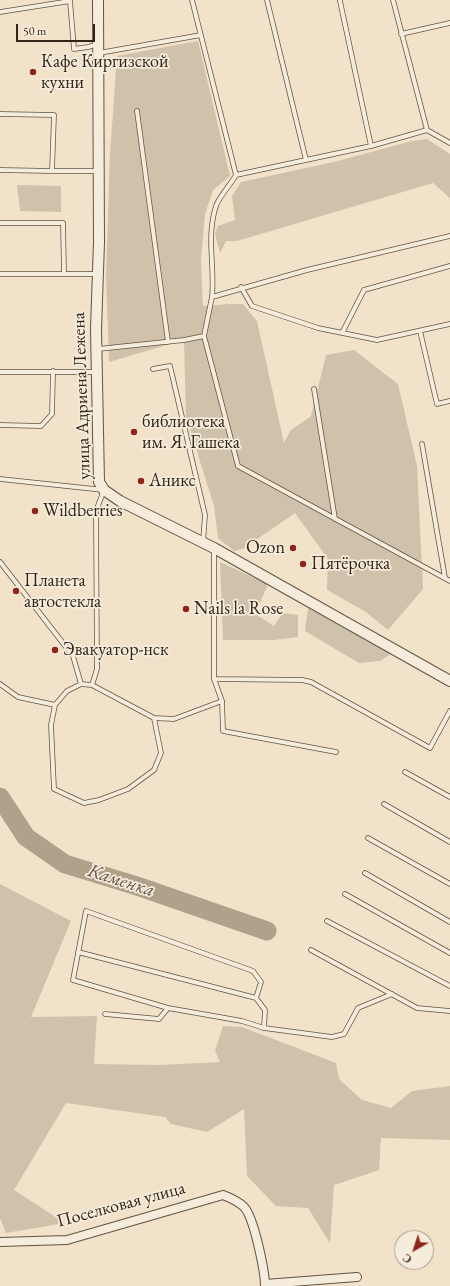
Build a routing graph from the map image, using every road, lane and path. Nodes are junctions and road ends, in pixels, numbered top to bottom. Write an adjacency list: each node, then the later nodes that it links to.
1 (98, 0): 10 (street, улица Адриена Лежена)
2 (192, 0): 9 (lane)
3 (267, 0): 16 (lane)
4 (393, 0): 8 (lane)
5 (340, 1): 15 (lane)
6 (0, 12): 10 (lane)
7 (450, 23): 8 (lane)
8 (401, 34): 13 (lane)
9 (201, 35): 10 (lane); 20 (lane)
10 (98, 49): 19 (street, улица Адриена Лежена)
11 (137, 111): 33 (lane)
12 (0, 114): 18 (lane)
13 (427, 130): 14 (lane); 15 (lane)
14 (450, 143)
15 (371, 146): 16 (lane)
16 (306, 160): 20 (lane)
17 (0, 170): 18 (lane)
18 (52, 171): 19 (lane)
19 (98, 171): 26 (street, улица Адриена Лежена)
20 (236, 175): 28 (lane)
21 (0, 223): 25 (lane)
22 (450, 236): 27 (lane)
23 (450, 266): 31 (lane)
24 (0, 274): 25 (lane)
25 (64, 274): 26 (lane)
26 (97, 274): 34 (street, улица Адриена Лежена)
27 (241, 288): 28 (lane); 31 (lane)
28 (212, 297): 32 (lane)
29 (450, 324): 30 (lane)
30 (420, 331): 31 (lane); 40 (lane)
31 (342, 333)
32 (204, 336): 33 (lane); 45 (lane)
33 (168, 342): 34 (lane)
34 (96, 349): 38 (street, улица Адриена Лежена)
35 (153, 369): 46 (lane)
36 (53, 371): 37 (lane); 38 (lane); 41 (lane)
37 (0, 372)
38 (96, 372): 44 (street, улица Адриена Лежена)
39 (314, 389): 45 (lane)
40 (450, 401)
41 (0, 425)
42 (422, 444): 49 (lane)
43 (0, 479): 44 (lane)
44 (104, 490): 46 (street, улица Адриена Лежена); 55 (lane)
45 (335, 519): 49 (lane)
46 (203, 543): 47 (street, улица Адриена Лежена)
47 (214, 548): 51 (lane); 52 (street, улица Адриена Лежена)
48 (0, 562): 54 (lane)
49 (445, 578): 50 (lane)
50 (450, 581)
51 (214, 679): 56 (lane); 58 (lane)
52 (450, 681)
53 (0, 684): 57 (lane)
54 (81, 684): 55 (lane); 57 (lane)
55 (92, 685): 59 (lane)
56 (222, 701): 59 (lane); 60 (lane)
57 (55, 705): 59 (lane)
58 (450, 712)
59 (154, 718)
60 (336, 752)
61 (405, 772): 62 (lane)
62 (450, 797)
63 (384, 804): 65 (lane)
64 (368, 838): 67 (lane)
65 (450, 842)
66 (364, 872): 70 (lane)
67 (450, 884)
68 (345, 894): 73 (lane)
69 (327, 920): 74 (lane)
70 (450, 922)
71 (312, 950): 75 (lane)
72 (78, 952): 76 (lane); 76 (lane); 77 (lane)
73 (450, 953)
74 (450, 986)
75 (392, 994): 78 (lane); 80 (lane)
76 (256, 998): 80 (lane)
77 (168, 1008): 79 (lane); 80 (lane)
78 (450, 1011)
79 (105, 1014)
80 (264, 1028)
81 (0, 1242): 83 (street, Поселковая улица)
82 (357, 1277): 83 (street)
83 (265, 1285)

